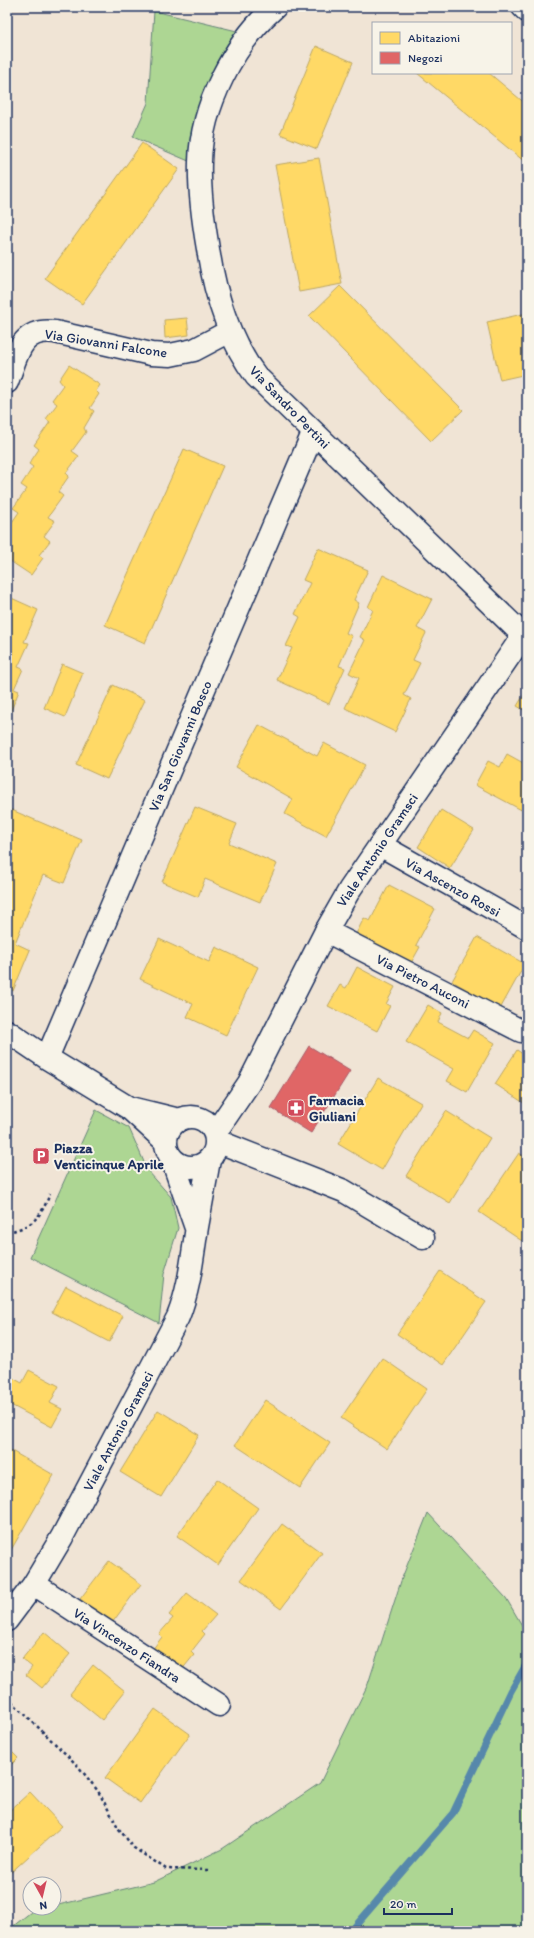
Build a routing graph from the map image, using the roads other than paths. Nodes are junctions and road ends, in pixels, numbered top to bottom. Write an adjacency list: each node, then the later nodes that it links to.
1 (275, 7): 4 (street, Via Sandro Pertini)
2 (523, 7): 3 (street)
3 (527, 11)
4 (230, 331): 5 (street, Via Giovanni Falcone); 6 (street, Via Sandro Pertini)
5 (7, 382)
6 (313, 433): 7 (street, Via Sandro Pertini); 13 (street, Via San Giovanni Bosco)
7 (525, 633): 8 (street, Viale Antonio Gramsci)
8 (380, 845): 9 (street, Via Ascenzo Rossi); 10 (street, Viale Antonio Gramsci)
9 (527, 928)
10 (326, 931): 12 (street, Via Pietro Auconi); 14 (street, Viale Antonio Gramsci)
11 (7, 1031): 13 (street)
12 (520, 1032)
13 (47, 1058): 15 (street)
14 (249, 1083): 16 (street, Viale Antonio Gramsci); 17 (street, Viale Antonio Gramsci)
15 (129, 1108): 16 (street); 18 (street)
16 (189, 1119): 17 (street); 18 (street)
17 (214, 1147): 18 (street); 19 (street, Viale Antonio Gramsci); 20 (street)
18 (169, 1150): 19 (street, Viale Antonio Gramsci)
19 (197, 1229): 21 (street, Viale Antonio Gramsci)
20 (423, 1238)
21 (34, 1584): 22 (street, Viale Antonio Gramsci); 23 (street, Via Vincenzo Fiandra)
22 (7, 1620)
23 (219, 1705)

